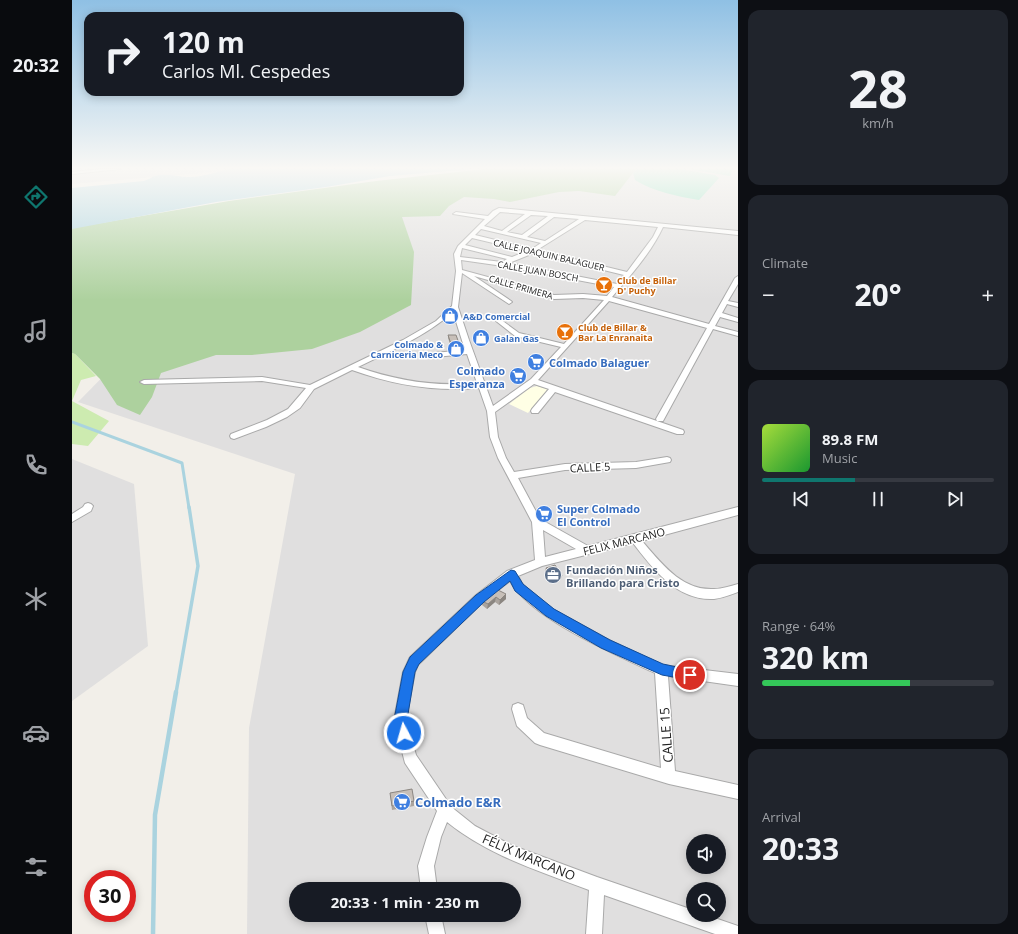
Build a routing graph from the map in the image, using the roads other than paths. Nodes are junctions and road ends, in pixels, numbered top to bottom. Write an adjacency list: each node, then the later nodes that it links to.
1 (494, 213): 7 (street)
2 (526, 213): 3 (street)
3 (530, 213): 4 (street); 9 (street)
4 (552, 215): 6 (street); 12 (street)
5 (457, 217): 7 (street)
6 (584, 218): 8 (street); 13 (street)
7 (484, 223): 9 (street); 11 (street)
8 (661, 226): 10 (street); 20 (street)
9 (503, 232): 12 (street)
10 (738, 233)
11 (471, 236): 14 (street); 15 (street, CALLE JOAQUIN BALAGUER)
12 (523, 237): 13 (street)
13 (547, 243): 15 (street)
14 (462, 246): 16 (street); 17 (street)
15 (531, 252): 17 (street); 20 (street, CALLE JOAQUIN BALAGUER)
16 (457, 258): 18 (street, CALLE JUAN BOSCH); 19 (street)
17 (512, 259): 18 (street)
18 (503, 264): 22 (street, CALLE JUAN BOSCH)
19 (461, 272): 24 (street, CALLE PRIMERA); 25 (street); 28 (street)
20 (628, 274): 22 (street)
21 (738, 280): 23 (street)
22 (619, 286): 24 (street)
23 (735, 291): 26 (street)
24 (608, 298): 32 (street, CALLE PRIMERA); 34 (street)
25 (509, 302)
26 (724, 302): 27 (street); 29 (street)
27 (738, 305)
28 (455, 307): 35 (street); 37 (street)
29 (718, 314): 31 (street); 32 (street)
30 (498, 320): 34 (street)
31 (738, 320)
32 (711, 326): 33 (street, CALLE PRIMERA); 45 (street)
33 (738, 334)
34 (566, 346): 39 (street)
35 (470, 352): 36 (street); 40 (street)
36 (424, 356)
37 (352, 367): 40 (street); 41 (street)
38 (144, 382): 41 (street)
39 (532, 382): 42 (street); 43 (street)
40 (481, 385): 43 (street)
41 (311, 387): 47 (street)
42 (554, 388): 44 (street); 46 (street)
43 (490, 411): 49 (street)
44 (535, 411)
45 (660, 419)
46 (680, 432)
47 (234, 436)
48 (667, 460): 49 (street, CALLE 5)
49 (512, 476): 53 (street)
50 (88, 506): 52 (street)
51 (738, 511): 54 (street, FELIX MARCANO)
52 (72, 518)
53 (537, 522): 55 (street); 56 (street)
54 (635, 539): 55 (street, FELIX MARCANO); 58 (street)
55 (587, 550): 56 (street, FELIX MARCANO)
56 (540, 562): 57 (street, FELIX MARCANO)
57 (511, 574): 59 (street); 64 (street, FÉLIX MARCANO)
58 (738, 588)
59 (662, 670): 60 (street); 62 (street, CALLE 15)
60 (738, 680)
61 (518, 709): 62 (street)
62 (669, 777): 63 (street)
63 (738, 792)
64 (445, 810): 65 (street); 66 (street, FÉLIX MARCANO)
65 (428, 882)
66 (597, 886): 69 (street); 70 (street, FÉLIX MARCANO)
67 (434, 922): 68 (street)
68 (437, 934)
69 (594, 934)
70 (738, 934)

